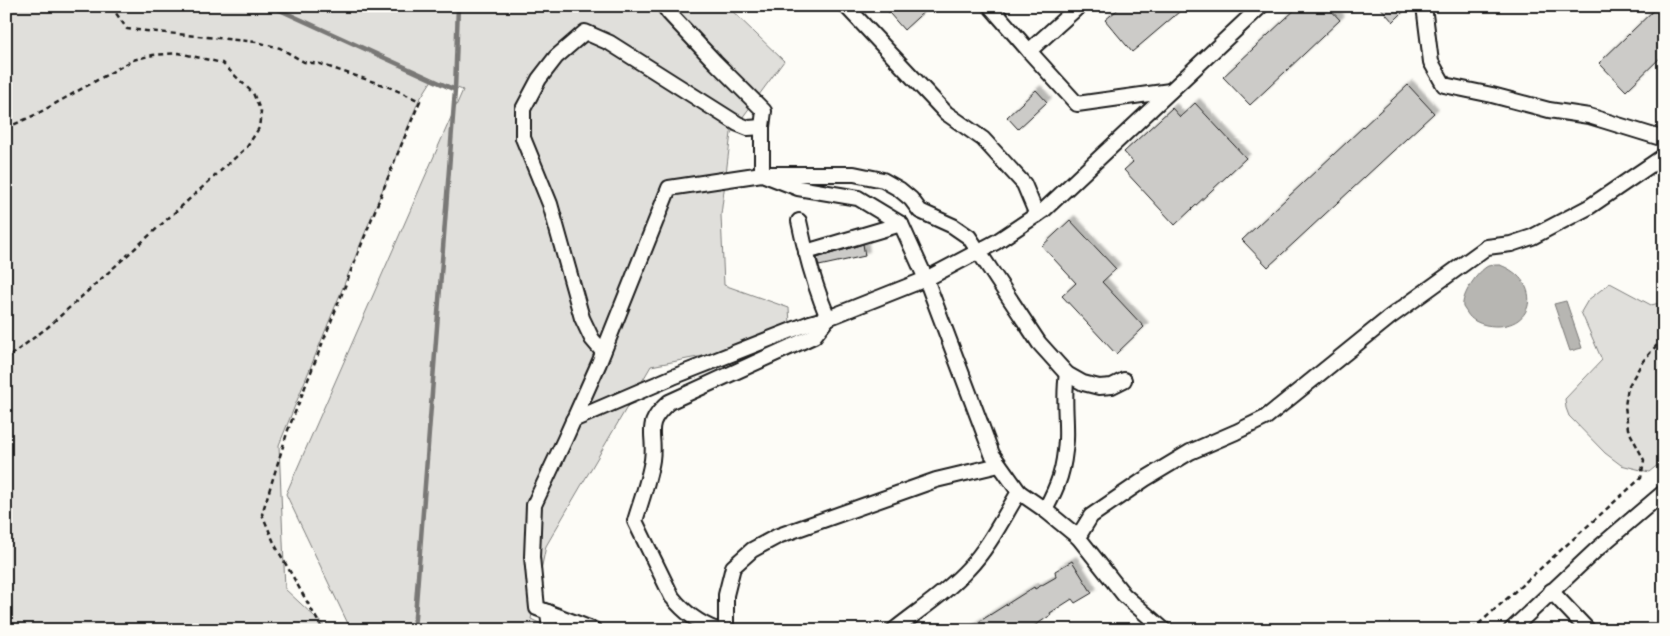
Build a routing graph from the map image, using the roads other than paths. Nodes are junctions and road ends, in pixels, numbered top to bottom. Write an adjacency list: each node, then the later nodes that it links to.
1 (664, 6): 9 (street)
2 (846, 6): 13 (street)
3 (990, 6): 7 (street)
4 (1079, 6): 7 (street)
5 (1261, 6): 8 (street)
6 (1424, 6): 10 (street)
7 (1030, 51): 8 (street)
8 (1170, 91): 13 (street)
9 (762, 127): 12 (street); 20 (street)
10 (1664, 139)
11 (1664, 156): 28 (street)
12 (762, 174): 15 (street); 17 (street); 20 (street)
13 (1037, 215): 17 (street)
14 (799, 221): 16 (street)
15 (902, 224): 16 (street); 18 (street)
16 (806, 252): 19 (street)
17 (979, 252): 18 (street); 21 (street)
18 (926, 279): 19 (street); 24 (street)
19 (828, 318): 23 (street); 33 (street)
20 (603, 352): 23 (street)
21 (1067, 374): 22 (street); 27 (street)
22 (1124, 380)
23 (574, 420): 30 (street)
24 (999, 465): 25 (street); 34 (street)
25 (1019, 492): 27 (street); 35 (street)
26 (1664, 492): 29 (street)
27 (1046, 510): 28 (street)
28 (1078, 537): 36 (street)
29 (1551, 591): 37 (street); 38 (street)
30 (548, 612): 31 (street); 32 (street)
31 (550, 630)
32 (594, 630)
33 (717, 630)
34 (726, 630)
35 (894, 630)
36 (1164, 630)
37 (1511, 630)
38 (1588, 630)

